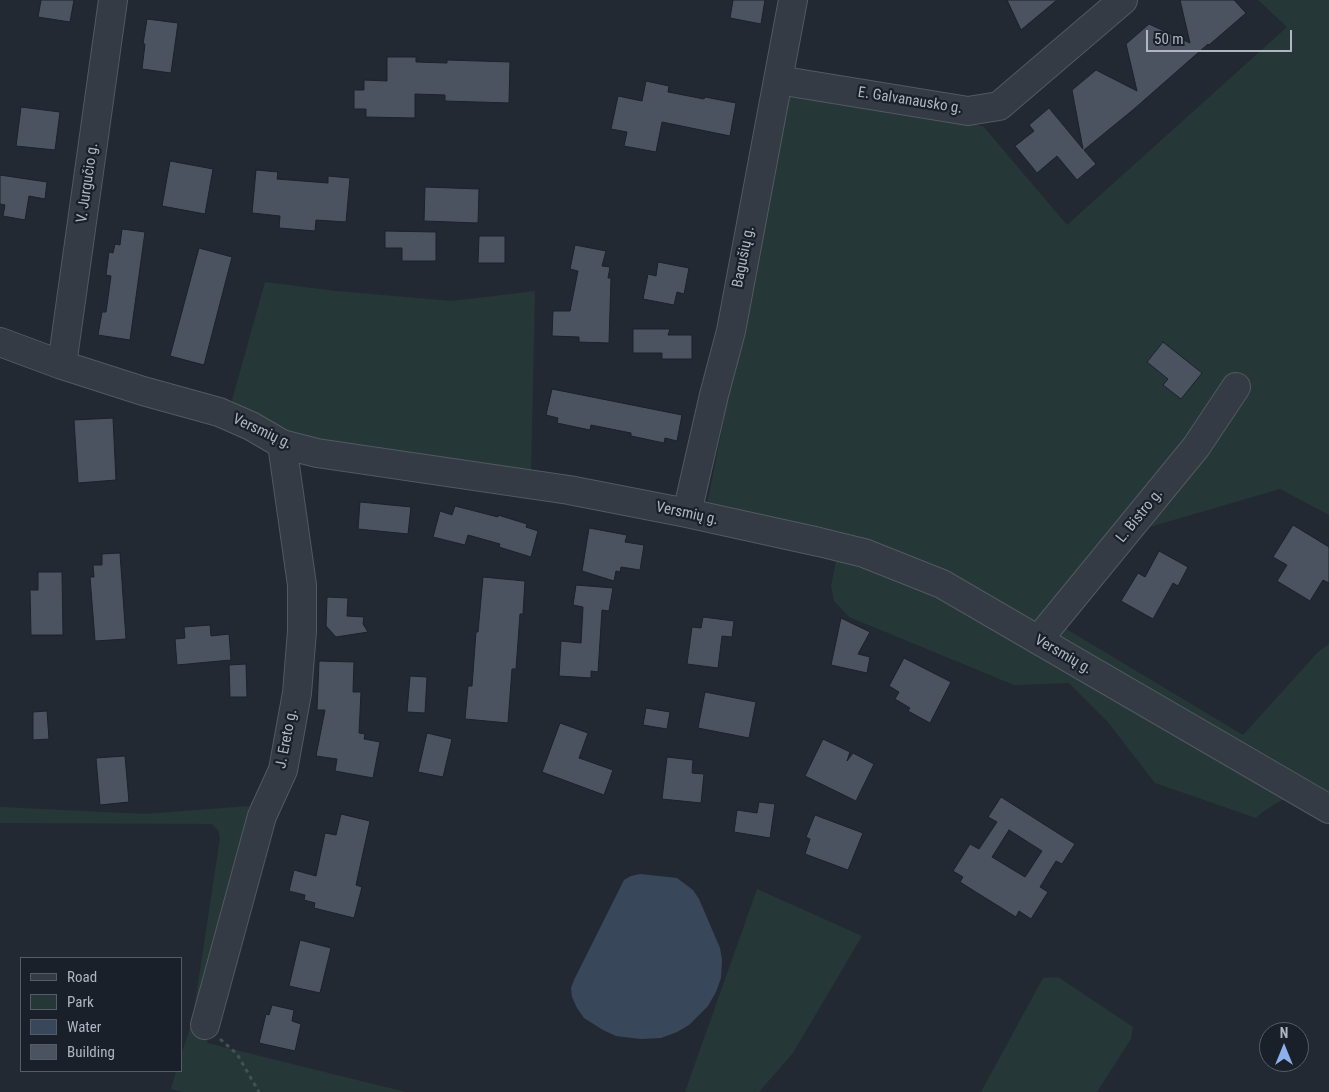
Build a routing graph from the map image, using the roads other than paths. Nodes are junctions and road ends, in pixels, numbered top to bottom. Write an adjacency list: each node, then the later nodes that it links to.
1 (113, 0): 6 (street, V. Jurgučio g.)
2 (793, 0): 4 (street, Bagušių g.)
3 (1123, 0): 4 (street, E. Galvanausko g.)
4 (778, 80): 9 (street, Bagušių g.)
5 (0, 342): 6 (street, Versmių g.)
6 (62, 365): 8 (street, Versmių g.)
7 (1236, 387): 10 (street, L. Bistro g.)
8 (282, 444): 9 (street, Versmių g.); 12 (street, J. Ereto g.)
9 (687, 513): 10 (street, Versmių g.)
10 (1038, 640): 11 (street, Versmių g.)
11 (1329, 809)
12 (205, 1025)

